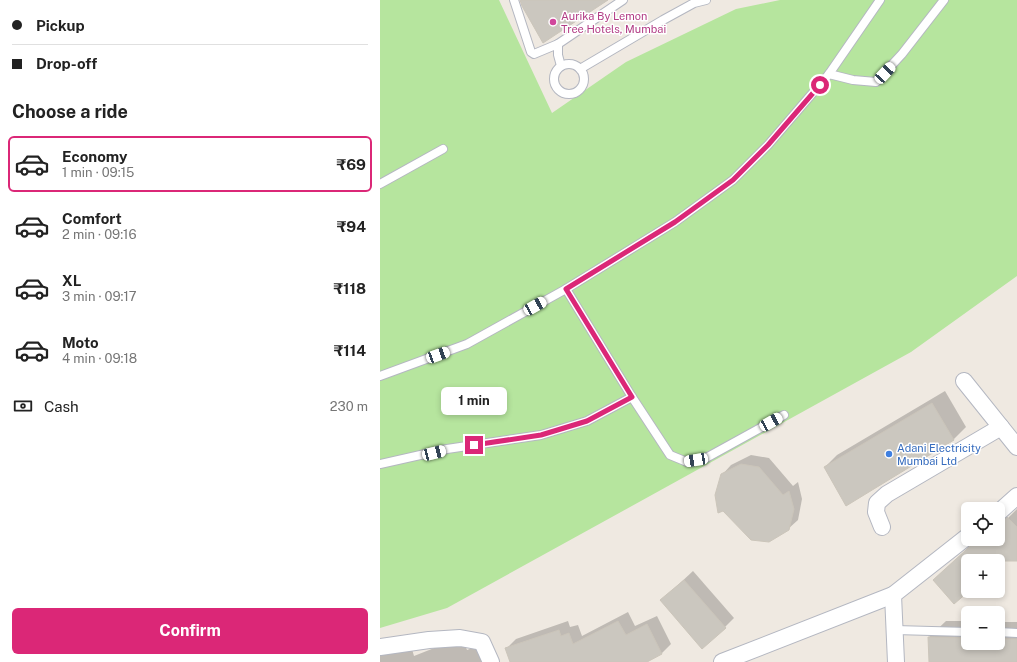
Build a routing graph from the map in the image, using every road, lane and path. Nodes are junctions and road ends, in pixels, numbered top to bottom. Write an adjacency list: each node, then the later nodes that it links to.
1 (514, 0): 6 (lane)
2 (622, 0): 6 (lane)
3 (706, 0): 8 (lane)
4 (880, 0): 9 (lane)
5 (944, 0): 9 (lane)
6 (558, 44): 7 (lane)
7 (561, 66): 8 (lane); 8 (lane)
8 (580, 69)
9 (829, 74): 12 (lane)
10 (442, 149): 11 (lane)
11 (380, 184)
12 (566, 289): 13 (lane); 15 (lane)
13 (380, 376)
14 (964, 381): 17 (street)
15 (632, 397): 16 (lane); 19 (lane)
16 (784, 415)
17 (1001, 426): 18 (street); 22 (street)
18 (1017, 447)
19 (380, 464)
20 (1016, 500): 21 (street)
21 (1005, 508)
22 (882, 527)
23 (961, 542): 24 (street)
24 (893, 595): 25 (street); 31 (street)
25 (895, 630): 26 (lane); 32 (street)
26 (961, 632)
27 (1005, 632): 28 (lane)
28 (1017, 633)
29 (380, 647): 30 (street)
30 (491, 662)
31 (722, 662)
32 (896, 662)

